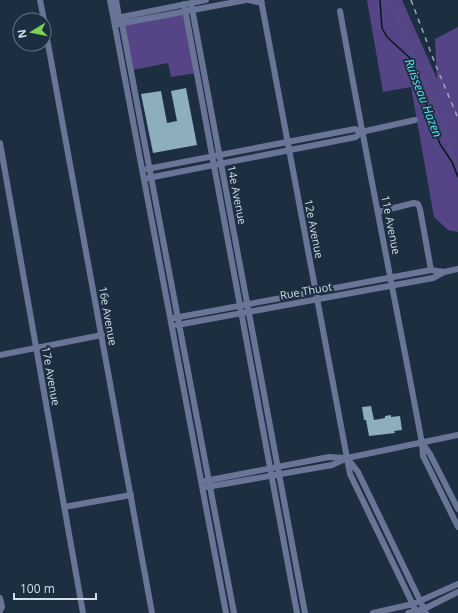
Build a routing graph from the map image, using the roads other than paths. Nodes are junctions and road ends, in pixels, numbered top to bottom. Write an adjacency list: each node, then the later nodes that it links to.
1 (40, 0): 12 (street, 16e Avenue)
2 (110, 0): 13 (street)
3 (116, 0): 13 (street)
4 (206, 0): 7 (street)
5 (248, 0): 6 (street); 9 (street)
6 (262, 2): 22 (street, 12e Avenue)
7 (191, 3): 8 (street); 9 (street, 14e Avenue)
8 (184, 4): 10 (street, 14e Avenue); 13 (street)
9 (193, 10): 10 (street); 25 (street, 14e Avenue)
10 (186, 11): 14 (street); 26 (street, 14e Avenue)
11 (340, 11): 21 (street, 11e Avenue)
12 (42, 12)
13 (116, 20): 14 (street); 17 (street)
14 (122, 24): 16 (street)
15 (50, 52): 51 (street, 16e Avenue)
16 (134, 82): 17 (street); 18 (street)
17 (126, 84): 19 (street)
18 (141, 119): 19 (street); 29 (street)
19 (133, 120): 30 (street)
20 (416, 120): 21 (street)
21 (362, 132): 22 (street); 24 (street); 33 (street, 11e Avenue)
22 (288, 142): 24 (street, 12e Avenue); 25 (street)
23 (0, 143): 52 (street, 17e Avenue)
24 (289, 150): 27 (street); 41 (street, 12e Avenue)
25 (220, 155): 26 (street); 27 (street, 14e Avenue)
26 (212, 157): 28 (street, 14e Avenue); 29 (street)
27 (221, 164): 28 (street); 43 (street, 14e Avenue)
28 (214, 165): 31 (street); 44 (street, 14e Avenue)
29 (150, 169): 30 (street); 31 (street)
30 (142, 170): 32 (street)
31 (152, 177): 32 (street); 34 (street)
32 (144, 179): 35 (street)
33 (378, 212): 37 (street); 39 (street, 11e Avenue)
34 (164, 245): 35 (street); 47 (street)
35 (156, 246): 48 (street)
36 (458, 269): 38 (street, Rue Thuot)
37 (431, 270): 38 (street, Rue Thuot); 39 (street, Rue Thuot)
38 (444, 272): 40 (street, Rue Thuot)
39 (391, 278): 40 (street, 11e Avenue); 41 (street, Rue Thuot)
40 (392, 285): 42 (street, Rue Thuot); 59 (street, 11e Avenue)
41 (316, 292): 42 (street, 12e Avenue); 43 (street, Rue Thuot)
42 (317, 299): 45 (street, Rue Thuot); 60 (street, 12e Avenue)
43 (248, 304): 44 (street, Rue Thuot); 45 (street, 14e Avenue)
44 (240, 306): 46 (street, 14e Avenue); 47 (street, Rue Thuot)
45 (249, 311): 46 (street, Rue Thuot); 54 (street, 14e Avenue)
46 (241, 313): 49 (street, Rue Thuot); 55 (street, 14e Avenue)
47 (178, 317): 48 (street, Rue Thuot); 49 (street)
48 (170, 318): 50 (street)
49 (179, 324): 50 (street, Rue Thuot); 56 (street)
50 (171, 326): 57 (street)
51 (102, 335): 52 (street); 69 (street, 16e Avenue)
52 (36, 347): 53 (street); 70 (street, 17e Avenue)
53 (0, 355)
54 (264, 391): 55 (street); 61 (street, 14e Avenue)
55 (256, 392): 62 (street, 14e Avenue)
56 (194, 401): 57 (street); 65 (street)
57 (186, 403): 66 (street)
58 (458, 435): 59 (street)
59 (422, 443): 60 (street); 71 (street, 11e Avenue); 72 (street, 11e Avenue)
60 (347, 458): 61 (street); 63 (street); 74 (street, 12e Avenue); 75 (street, 12e Avenue)
61 (278, 467): 62 (street); 63 (street, 14e Avenue)
62 (270, 468): 64 (street, 14e Avenue); 65 (street)
63 (279, 474): 64 (street); 76 (street, 14e Avenue)
64 (272, 476): 67 (street); 77 (street, 14e Avenue)
65 (208, 480): 66 (street); 67 (street)
66 (201, 481): 68 (street)
67 (210, 487): 68 (street); 78 (street)
68 (202, 488): 79 (street)
69 (131, 495): 70 (street); 89 (street, 16e Avenue)
70 (64, 507): 88 (street, 17e Avenue)
71 (458, 508): 72 (street, 11e Avenue)
72 (450, 511): 73 (street, 11e Avenue)
73 (458, 527)
74 (388, 534): 75 (street); 83 (street, 12e Avenue)
75 (380, 537): 84 (street, 12e Avenue)
76 (294, 552): 77 (street); 93 (street, 14e Avenue)
77 (286, 554): 92 (street, 14e Avenue)
78 (224, 563): 79 (street); 91 (street)
79 (217, 564): 90 (street)
80 (458, 584): 83 (street)
81 (458, 592): 85 (street)
82 (0, 598): 86 (street)
83 (420, 602): 84 (street); 85 (street, 12e Avenue)
84 (413, 604): 87 (street, 12e Avenue); 94 (street)
85 (425, 611): 87 (street)
86 (0, 612)
87 (417, 612): 95 (street)
88 (83, 613)
89 (152, 613)
90 (226, 613)
91 (234, 613)
92 (297, 613)
93 (305, 613)
94 (375, 613)
95 (408, 613)

